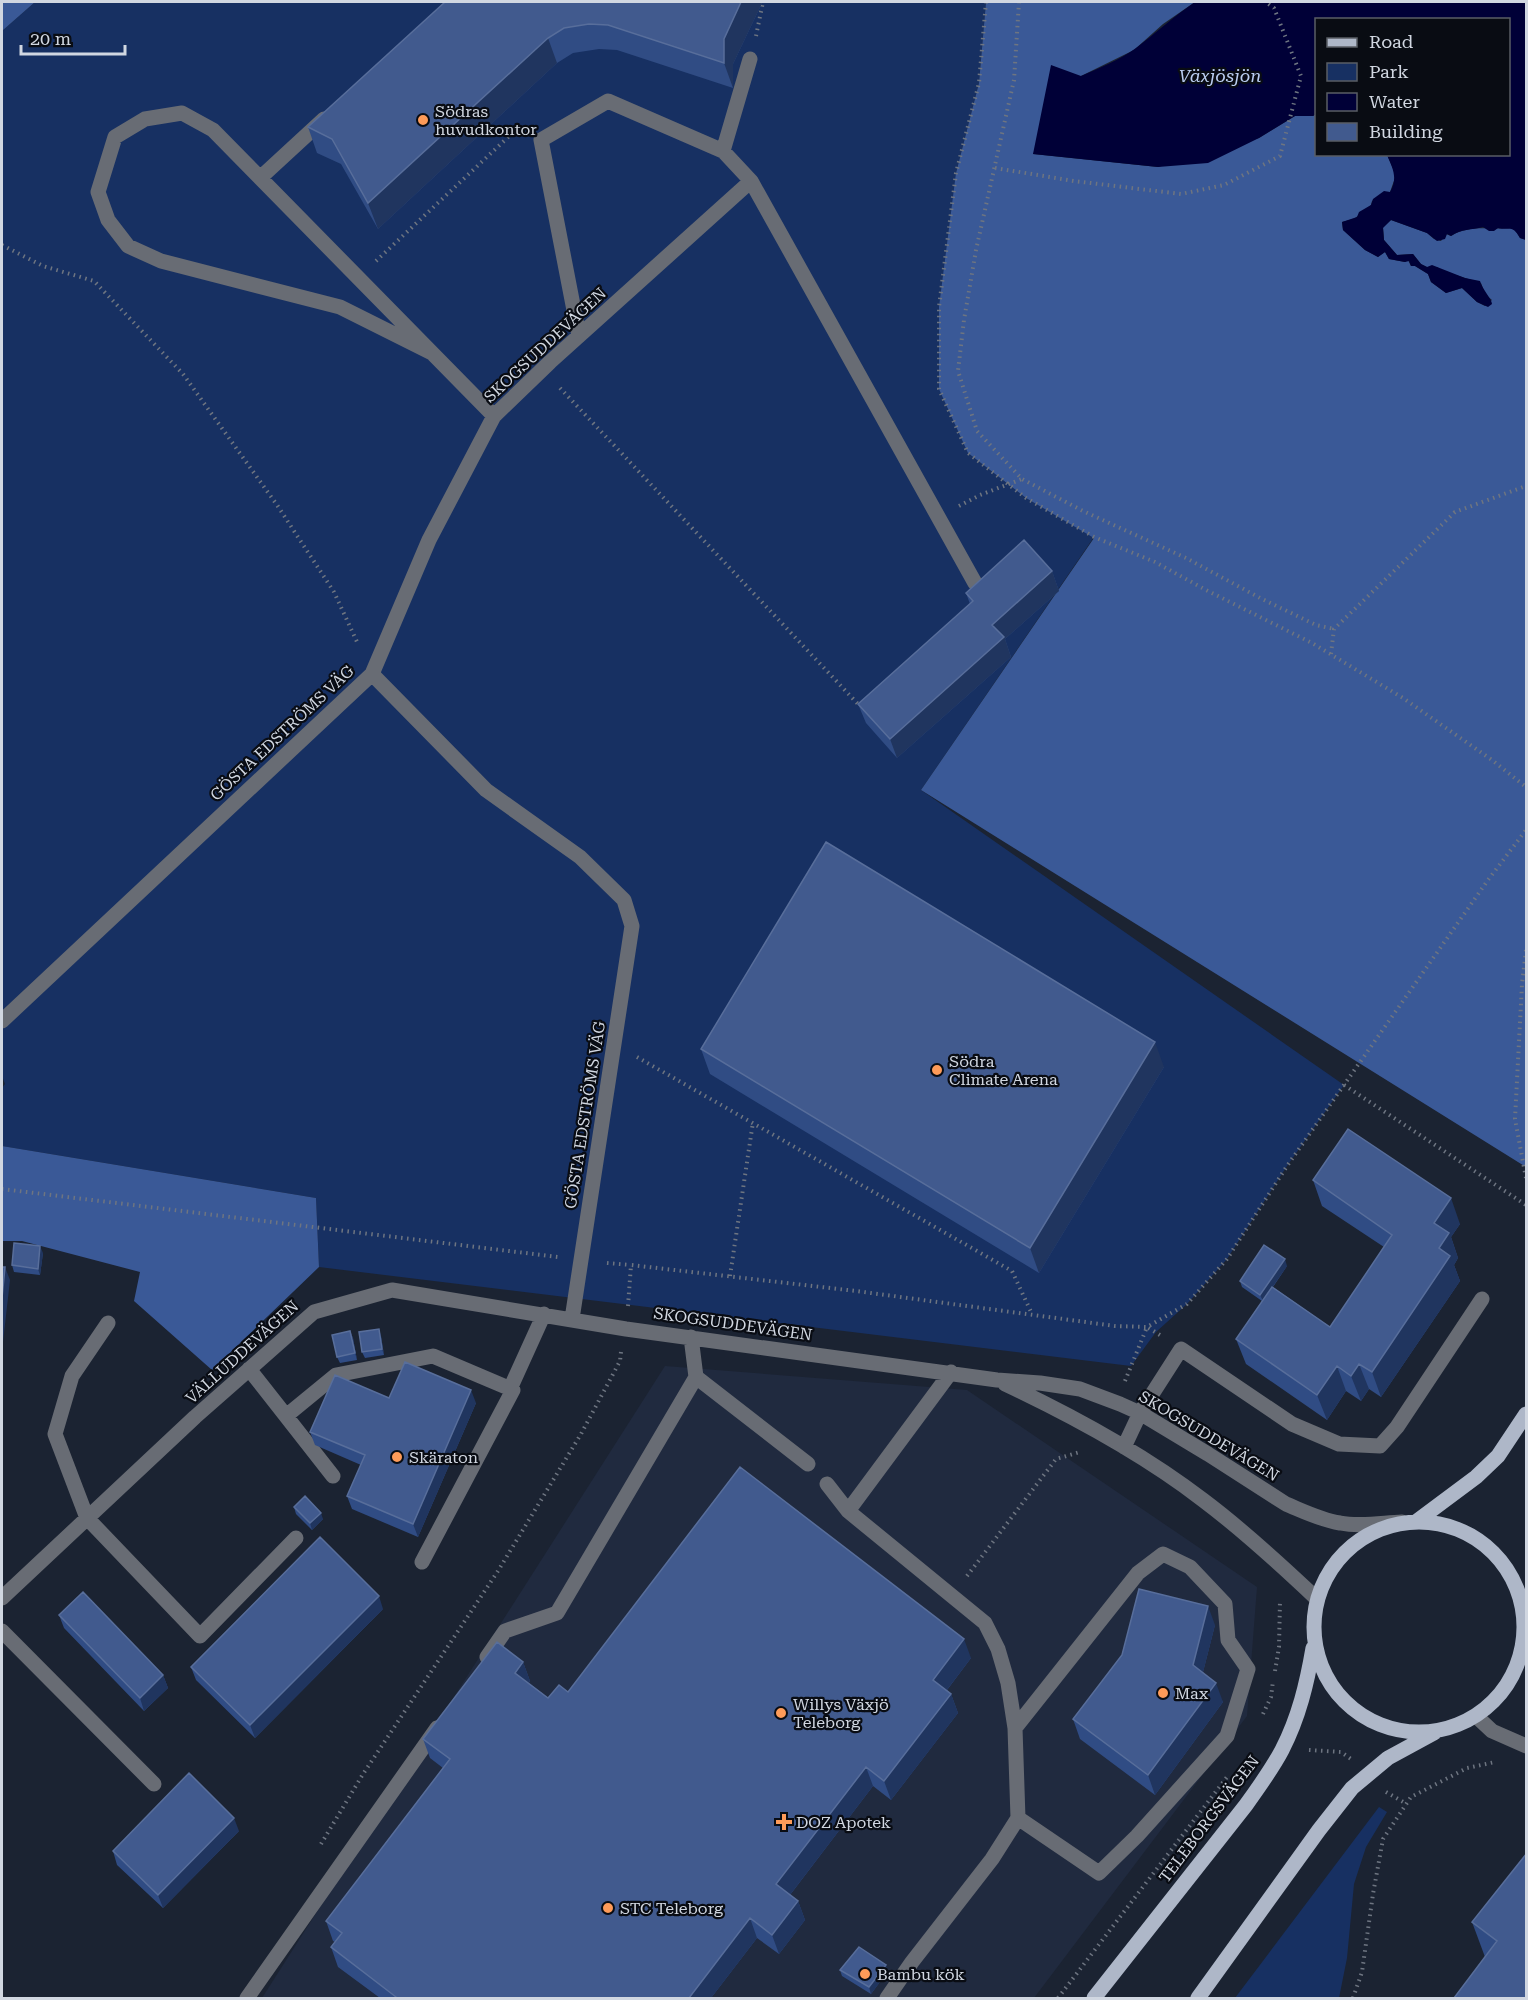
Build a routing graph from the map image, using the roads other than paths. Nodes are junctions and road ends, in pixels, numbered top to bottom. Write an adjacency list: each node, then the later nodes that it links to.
1 (750, 59): 3 (street)
2 (332, 111): 4 (street)
3 (723, 150): 5 (street); 6 (street)
4 (260, 178): 7 (street); 7 (street)
5 (751, 181): 6 (street, SKOGSUDDEVÄGEN); 9 (street)
6 (579, 336): 8 (street, SKOGSUDDEVÄGEN)
7 (432, 353): 8 (street)
8 (494, 416): 10 (street, SKOGSUDDEVÄGEN)
9 (975, 583)
10 (372, 674): 11 (street, GÖSTA EDSTRÖMS VÄG); 14 (street, GÖSTA EDSTRÖMS VÄG)
11 (2, 1021)
12 (1482, 1299): 22 (street)
13 (544, 1314): 14 (street, VÄLLUDDEVÄGEN); 17 (street, VÄLLUDDEVÄGEN); 21 (street)
14 (572, 1318): 16 (street, SKOGSUDDEVÄGEN)
15 (108, 1323): 30 (street)
16 (691, 1337): 18 (street, SKOGSUDDEVÄGEN); 19 (street)
17 (249, 1369): 24 (street); 30 (street, VÄLLUDDEVÄGEN)
18 (951, 1372): 20 (street, SKOGSUDDEVÄGEN); 29 (street)
19 (696, 1377): 26 (street); 41 (street)
20 (997, 1380): 22 (street, SKOGSUDDEVÄGEN); 25 (street, SKOGSUDDEVÄGEN)
21 (510, 1389): 24 (street); 33 (street)
22 (1140, 1413): 25 (street); 31 (street, SKOGSUDDEVÄGEN)
23 (1527, 1414): 31 (main road)
24 (286, 1416): 27 (street)
25 (1124, 1448): 35 (street, SKOGSUDDEVÄGEN)
26 (808, 1464)
27 (333, 1476)
28 (827, 1484): 29 (street)
29 (848, 1511): 44 (street)
30 (87, 1518): 32 (street); 34 (street, VÄLLUDDEVÄGEN)
31 (1409, 1522): 35 (main road); 37 (main road)
32 (296, 1538)
33 (422, 1562)
34 (2, 1598)
35 (1317, 1599): 40 (main road)
36 (1527, 1602): 37 (main road)
37 (1525, 1618): 39 (main road)
38 (2, 1631): 47 (street)
39 (1525, 1639): 42 (main road)
40 (1315, 1642): 45 (main road); 51 (main road, TELEBORGSVÄGEN)
41 (478, 1670)
42 (1476, 1716): 45 (main road); 46 (street)
43 (444, 1718): 49 (street)
44 (1015, 1728): 48 (street); 48 (street)
45 (1439, 1731): 52 (main road)
46 (1527, 1746)
47 (154, 1784)
48 (1018, 1818): 50 (street)
49 (247, 1998)
50 (887, 1998)
51 (1095, 1998)
52 (1197, 1998)

